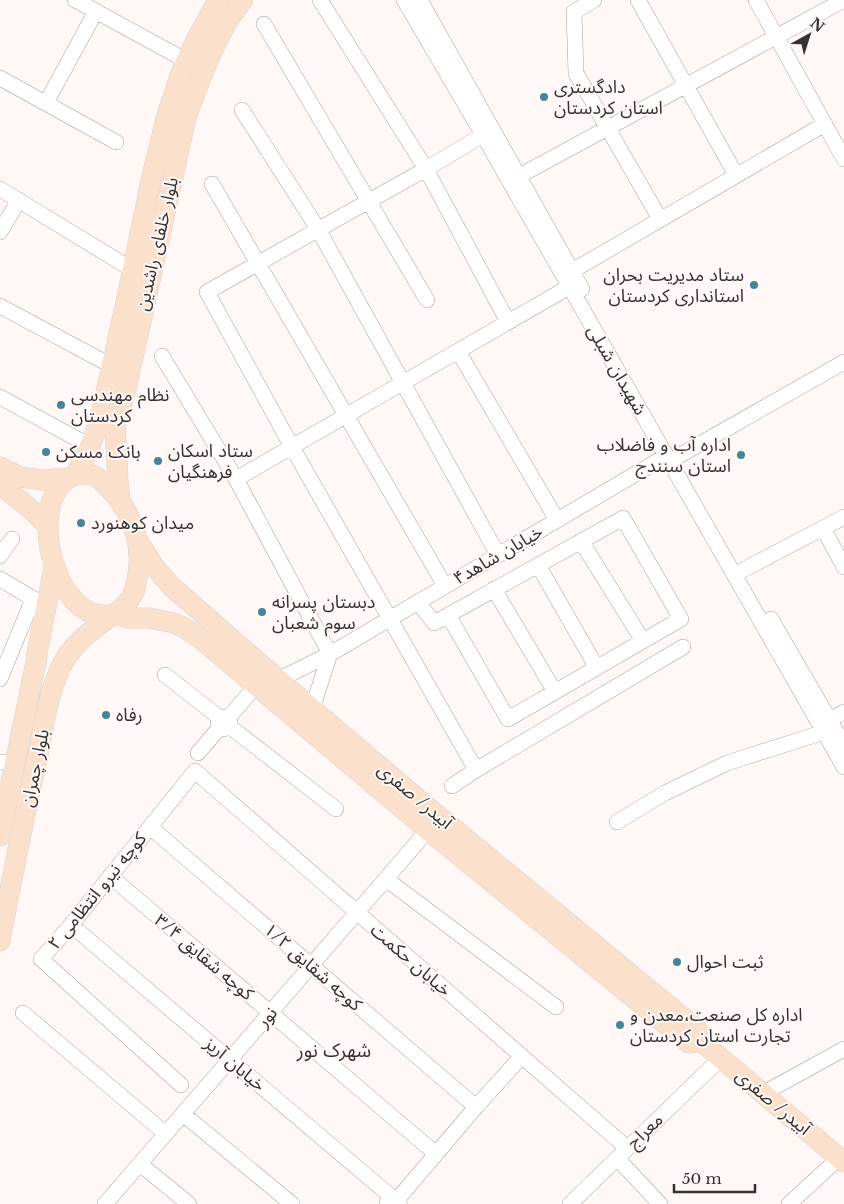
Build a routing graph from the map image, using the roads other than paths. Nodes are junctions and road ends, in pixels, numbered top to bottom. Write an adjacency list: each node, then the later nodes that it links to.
1 (75, 0): 11 (street)
2 (218, 0): 14 (main road, بلوار خلفای راشدین)
3 (243, 0): 48 (main road, بلوار خلفای راشدین)
4 (320, 0): 24 (street)
5 (404, 0): 21 (street, شهیدان شبلی)
6 (420, 0): 26 (street, شهیدان شبلی)
7 (594, 0): 20 (street)
8 (638, 0): 16 (street)
9 (756, 0): 13 (street)
10 (844, 0): 13 (street)
11 (96, 11): 14 (street); 17 (street)
12 (264, 24): 30 (street)
13 (776, 37): 16 (street); 19 (street)
14 (187, 61): 35 (main road, بلوار خلفای راشدین)
15 (0, 78): 17 (street)
16 (686, 86): 20 (street); 25 (street)
17 (46, 103): 22 (street)
18 (242, 110): 32 (street)
19 (824, 124): 23 (street); 25 (street)
20 (608, 128): 26 (street); 31 (street)
21 (484, 134): 24 (street); 37 (street, شهیدان شبلی)
22 (116, 142)
23 (844, 159)
24 (426, 169): 30 (street); 40 (street)
25 (736, 175): 31 (street)
26 (519, 176): 36 (street, شهیدان شبلی)
27 (212, 184): 34 (street)
28 (0, 189): 29 (street)
29 (19, 200): 33 (street); 35 (street)
30 (369, 201): 32 (street); 38 (street)
31 (660, 219): 36 (street)
32 (318, 229): 34 (street); 45 (street)
33 (0, 232)
34 (259, 263): 47 (street); 50 (street)
35 (132, 270): 44 (main road, بلوار خلفای راشدین)
36 (572, 271): 51 (street, شهیدان شبلی)
37 (569, 287): 40 (street); 51 (street, شهیدان شبلی)
38 (427, 300)
39 (0, 306): 44 (street)
40 (508, 322): 41 (street)
41 (458, 351): 45 (street); 58 (street)
42 (162, 356): 54 (street)
43 (844, 362): 51 (street, خیابان شاهد۴)
44 (112, 366): 48 (main road, بلوار خلفای راشدین)
45 (403, 383): 47 (street); 64 (street)
46 (0, 397): 49 (street)
47 (347, 415): 50 (street); 71 (street)
48 (107, 423): 49 (main road, بلوار خلفای راشدین); 56 (main road, بلوار خلفای راشدین)
49 (90, 446): 53 (main road, بلوار خلفای راشدین)
50 (292, 447): 54 (street); 76 (street)
51 (672, 457): 58 (street, خیابان شاهد۴); 69 (street, شهیدان شبلی); 91 (street, شهیدان شبلی)
52 (0, 467): 53 (main road)
53 (73, 476): 56 (main road); 59 (main road)
54 (236, 479): 79 (street)
55 (0, 486): 59 (main road)
56 (120, 501): 62 (main road)
57 (844, 517): 60 (street)
58 (558, 520): 64 (street, خیابان شاهد۴)
59 (48, 526): 68 (main road)
60 (823, 528): 67 (street); 69 (street)
61 (12, 539): 65 (street)
62 (137, 539): 74 (main road); 85 (main road, آبیدر/ صفری)
63 (581, 541): 66 (street); 77 (street); 77 (street)
64 (498, 555): 71 (street, خیابان شاهد۴)
65 (0, 556)
66 (538, 565): 72 (street); 82 (street)
67 (844, 567)
68 (54, 568): 74 (main road); 80 (main road, بلوار چمران)
69 (743, 570): 91 (street, شهیدان شبلی)
70 (0, 580): 84 (street)
71 (446, 586): 73 (street, خیابان شاهد۴)
72 (494, 590): 75 (street); 87 (street)
73 (418, 602): 75 (street); 76 (street, خیابان شاهد۴)
74 (112, 615): 81 (main road, بلوار چمران); 86 (main road, آبیدر/ صفری)
75 (448, 615): 87 (street)
76 (391, 618): 79 (street, خیابان شاهد۴); 96 (street)
77 (643, 641): 82 (street)
78 (683, 647): 96 (street)
79 (330, 654): 85 (street, خیابان شاهد۴); 88 (street)
80 (37, 657): 81 (main road); 94 (main road, بلوار چمران)
81 (63, 662): 108 (main road, بلوار چمران)
82 (597, 668): 87 (street)
83 (165, 674): 90 (street)
84 (1, 675)
85 (278, 680): 88 (main road, آبیدر/ صفری)
86 (256, 686): 90 (street); 103 (main road, آبیدر/ صفری)
87 (555, 692)
88 (312, 709): 113 (main road, آبیدر/ صفری)
89 (844, 712): 91 (street)
90 (224, 722): 93 (street); 99 (street)
91 (826, 726): 92 (street, شهیدان شبلی); 95 (street, شهیدان شبلی); 100 (street)
92 (844, 746)
93 (198, 753)
94 (8, 763): 101 (main road, بلوار چمران)
95 (844, 767)
96 (476, 770): 98 (street)
97 (195, 771): 102 (street, کوچه نیرو انتظامی ۲); 106 (street, خیابان حکمت)
98 (452, 786)
99 (336, 809)
100 (617, 822)
101 (1, 827)
102 (150, 827): 104 (street, کوچه نیرو انتظامی ۲); 109 (street, کوچه شقایق ۱/۲)
103 (428, 830): 105 (street, نور); 113 (main road, آبیدر/ صفری)
104 (110, 876): 107 (street, کوچه نیرو انتظامی ۲); 112 (street, کوچه شقایق ۳/۴)
105 (386, 879): 106 (street, نور); 110 (street)
106 (357, 912): 109 (street, نور); 115 (street, خیابان حکمت)
107 (71, 925): 117 (street, خیابان آریز); 118 (street, کوچه نیرو انتظامی ۲)
108 (0, 941)
109 (311, 966): 112 (street, نور); 120 (street, کوچه شقایق ۱/۲)
110 (556, 1007)
111 (23, 1013): 122 (street)
112 (270, 1013): 117 (street, نور); 124 (street, کوچه شقایق ۳/۴)
113 (702, 1042): 116 (main road, آبیدر/ صفری)
114 (844, 1049): 119 (street)
115 (522, 1056): 120 (street); 123 (street, خیابان حکمت)
116 (720, 1058): 119 (main road, آبیدر/ صفری); 123 (street, معراج)
117 (230, 1060): 121 (street, نور); 127 (street, خیابان آریز)
118 (181, 1085)
119 (762, 1094): 125 (main road, آبیدر/ صفری)
120 (476, 1107): 124 (street)
121 (183, 1114): 122 (street, نور); 130 (street)
122 (166, 1134): 126 (street, نور)
123 (622, 1153): 131 (street, معراج); 132 (street, خیابان حکمت)
124 (436, 1154): 127 (street)
125 (842, 1160): 133 (street)
126 (140, 1164): 128 (street, نور); 129 (street)
127 (394, 1203)
128 (105, 1204)
129 (189, 1204)
130 (292, 1204)
131 (570, 1204)
132 (660, 1204)
133 (789, 1204)

